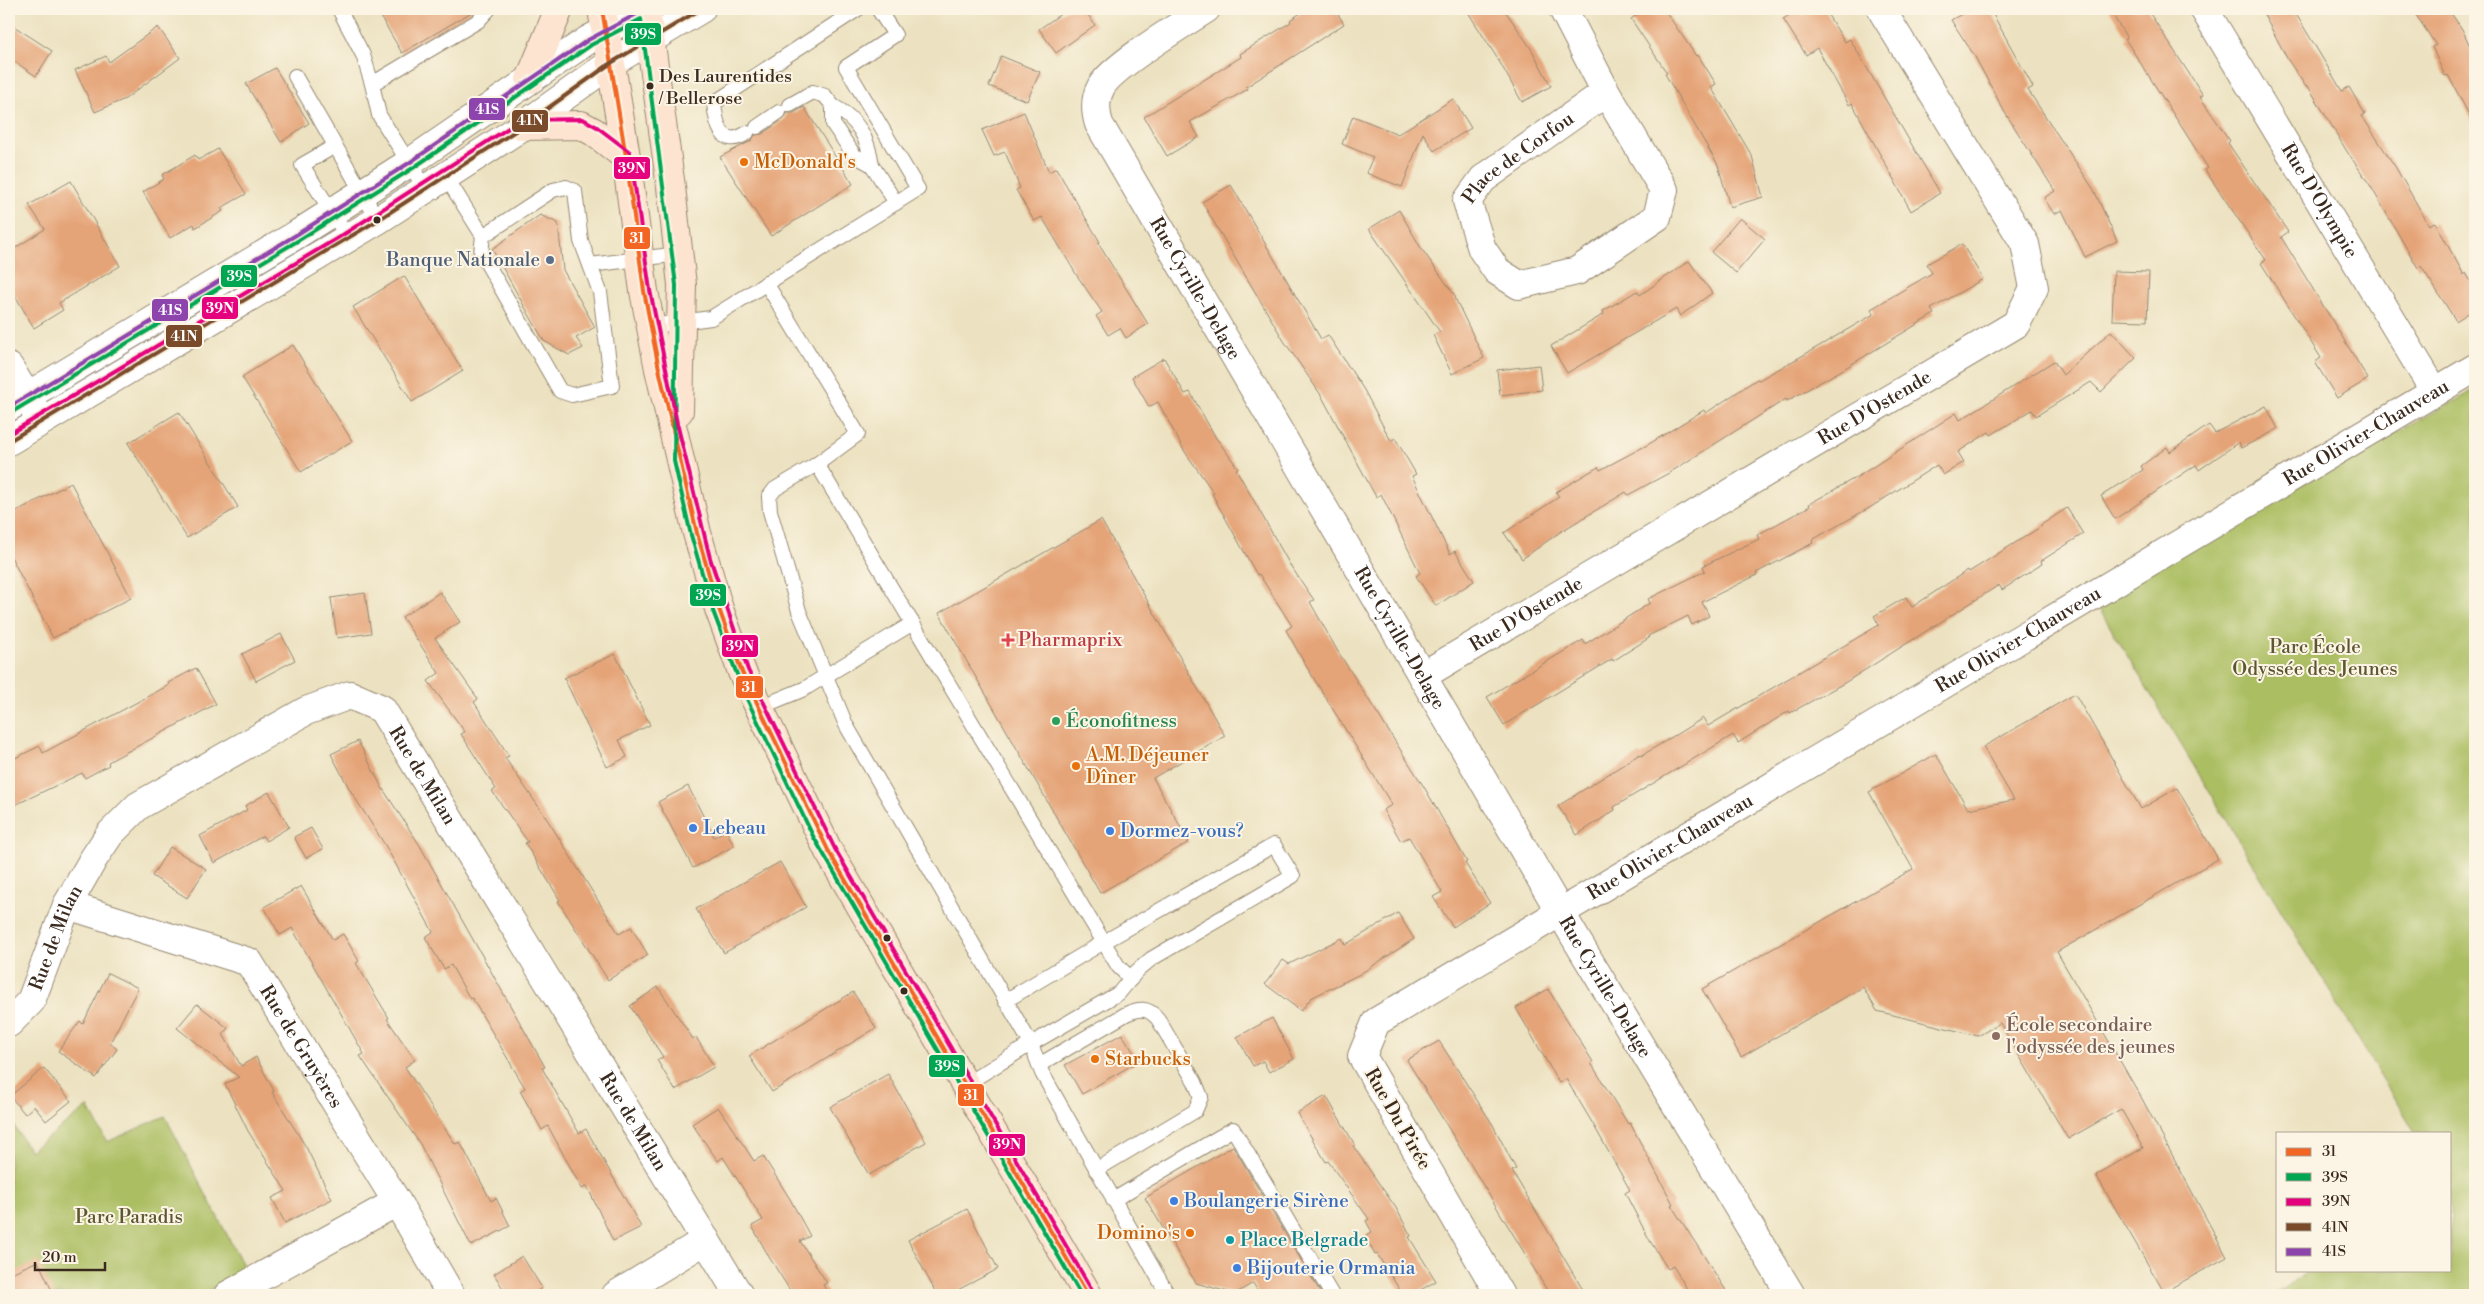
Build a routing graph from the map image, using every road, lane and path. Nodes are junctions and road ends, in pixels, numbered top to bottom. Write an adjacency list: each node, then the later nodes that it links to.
1 (340, 9): 17 (lane)
2 (489, 9): 17 (lane)
3 (559, 9): 16 (main road)
4 (646, 9): 12 (street); 13 (main road)
5 (701, 9): 13 (street)
6 (858, 9): 25 (lane)
7 (878, 9): 25 (lane)
8 (1206, 9): 46 (street, Rue Cyrille-Delage)
9 (1563, 9): 18 (street, Place de Corfou)
10 (1881, 9): 46 (street, Rue D'Ostende)
11 (2204, 9): 38 (street, Rue D'Olympie)
12 (604, 20): 14 (main road); 16 (street)
13 (652, 40): 14 (street); 30 (main road)
14 (612, 64): 19 (street); 21 (main road)
15 (295, 76): 20 (lane)
16 (530, 79): 22 (street)
17 (372, 84): 22 (lane)
18 (1606, 92): 18 (street, Place de Corfou)
19 (523, 126): 21 (main road); 23 (street)
20 (335, 146): 24 (lane); 26 (lane)
21 (626, 158): 31 (main road)
22 (409, 163): 23 (lane); 24 (street)
23 (436, 183): 27 (street); 28 (lane)
24 (363, 193): 26 (street); 27 (lane)
25 (896, 203): 33 (lane)
26 (332, 212): 29 (lane); 39 (street)
27 (378, 220): 29 (street)
28 (483, 236): 32 (lane); 32 (lane)
29 (348, 238): 40 (street)
30 (679, 254): 31 (lane); 34 (main road)
31 (640, 259): 32 (lane); 35 (main road)
32 (590, 265)
33 (766, 283): 34 (lane); 43 (lane)
34 (681, 323): 35 (lane); 42 (main road)
35 (651, 326): 42 (main road)
36 (9, 367): 39 (street)
37 (2475, 368): 38 (street, Rue Olivier-Chauveau)
38 (2435, 392): 49 (street, Rue Olivier-Chauveau)
39 (18, 402): 40 (street)
40 (41, 421): 41 (street)
41 (9, 441)
42 (680, 460): 47 (main road)
43 (817, 464): 44 (lane); 45 (lane)
44 (913, 623): 45 (lane); 50 (lane)
45 (824, 675): 47 (lane); 52 (lane)
46 (1422, 676): 49 (street, Rue Cyrille-Delage)
47 (758, 708): 56 (main road)
48 (67, 905): 53 (street, Rue de Milan); 59 (street, Rue de Gruyères); 60 (street, Rue de Milan)
49 (1561, 914): 68 (street, Rue Du Pirée); 69 (street, Rue Cyrille-Delage)
50 (1104, 942): 51 (lane); 51 (lane); 52 (lane)
51 (1131, 979): 54 (lane)
52 (1005, 1001): 54 (lane)
53 (9, 1023)
54 (1031, 1044): 55 (lane); 56 (lane)
55 (1039, 1065): 57 (lane); 57 (lane)
56 (964, 1085): 65 (main road)
57 (1096, 1170): 58 (lane)
58 (1113, 1200): 66 (lane); 67 (lane)
59 (397, 1202): 61 (street); 62 (street, Rue de Gruyères)
60 (706, 1240): 63 (street); 64 (street, Rue de Milan)
61 (228, 1295)
62 (451, 1295)
63 (616, 1295)
64 (738, 1295)
65 (1088, 1295)
66 (1168, 1295)
67 (1332, 1295)
68 (1500, 1295)
69 (1791, 1295)

